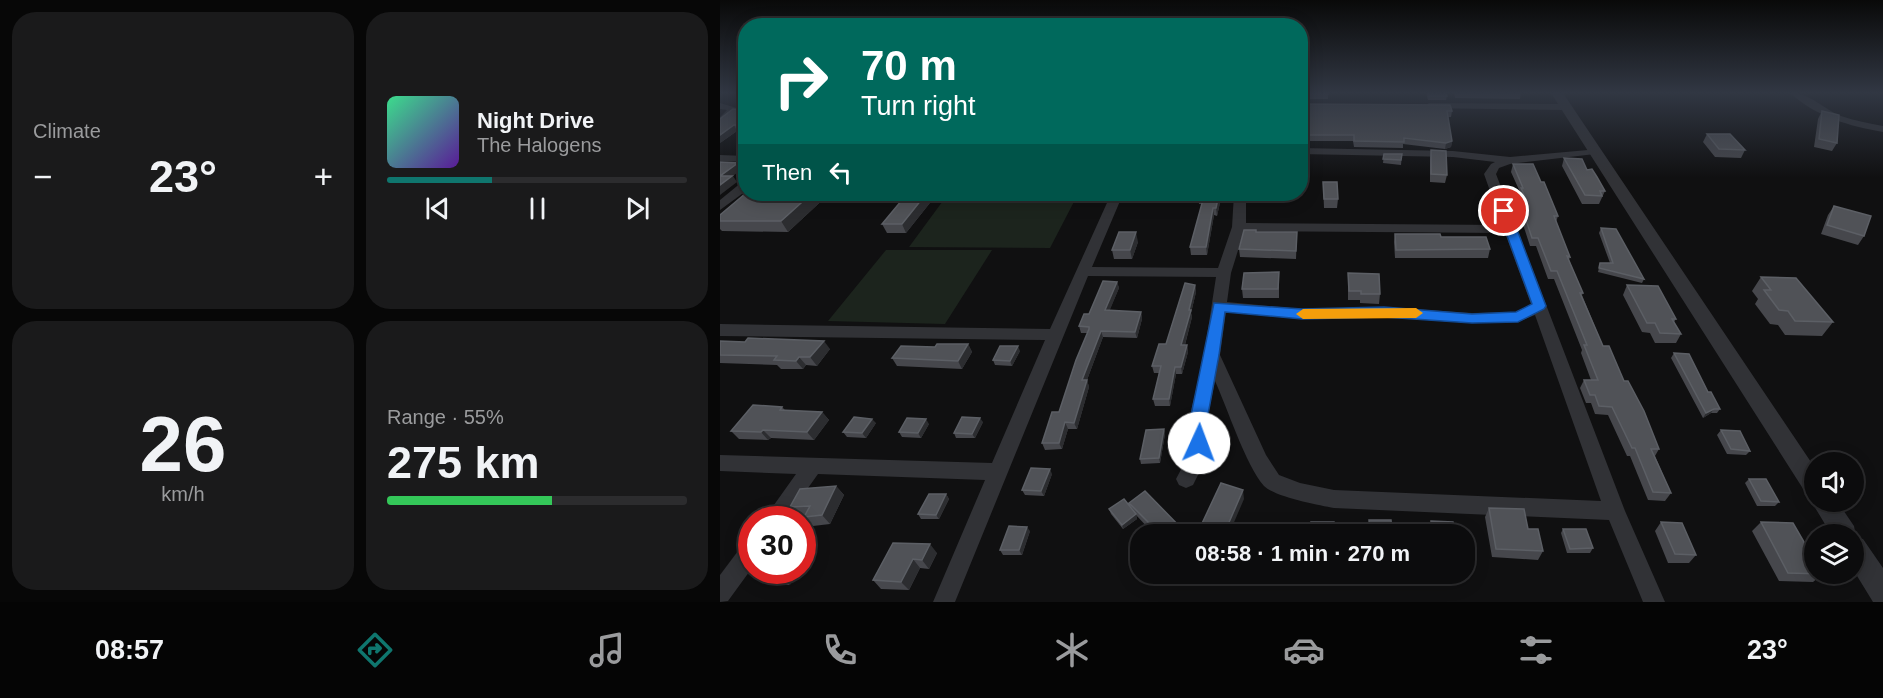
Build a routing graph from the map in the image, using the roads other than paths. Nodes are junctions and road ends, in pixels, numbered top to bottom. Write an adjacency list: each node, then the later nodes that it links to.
1 (1575, 121): 5 (street)
2 (1846, 121): 3 (street)
3 (1883, 129)
4 (1308, 151): 8 (street)
5 (1595, 151): 8 (street); 24 (street)
6 (720, 158): 7 (street)
7 (738, 159)
8 (1508, 161): 14 (street)
9 (738, 191): 12 (street)
10 (1114, 201): 15 (street)
11 (1240, 201): 13 (street)
12 (720, 206)
13 (1239, 227): 14 (street); 16 (street)
14 (1511, 230): 18 (street)
15 (1083, 271): 16 (street); 20 (street)
16 (1224, 273): 17 (street)
17 (1218, 306): 18 (street); 21 (street)
18 (1540, 306): 28 (street)
19 (720, 330): 20 (street)
20 (1055, 334): 25 (street)
21 (1212, 355): 26 (street); 28 (street)
22 (720, 463): 23 (street)
23 (813, 466): 25 (street); 27 (street)
24 (1804, 471)
25 (1000, 472): 33 (street)
26 (1185, 479)
27 (784, 506)
28 (1615, 510): 34 (street)
29 (1864, 563): 31 (street)
30 (738, 569): 32 (street)
31 (1883, 592)
32 (720, 593)
33 (944, 602)
34 (1654, 602)

